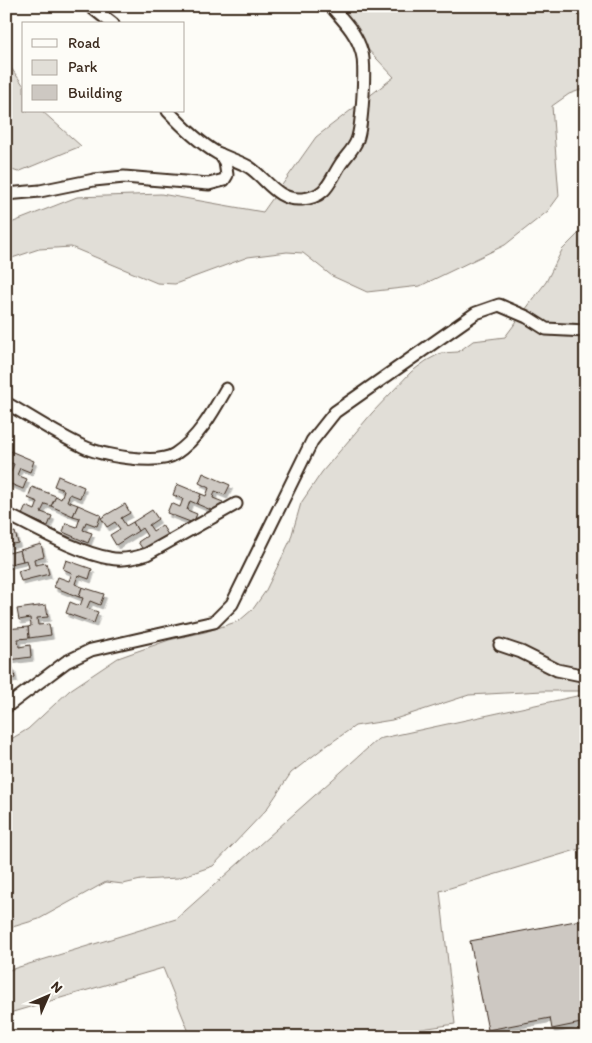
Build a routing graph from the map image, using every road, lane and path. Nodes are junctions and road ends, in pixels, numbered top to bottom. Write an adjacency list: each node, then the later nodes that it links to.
1 (90, 6): 3 (street)
2 (331, 6): 5 (street)
3 (110, 22)
4 (169, 112): 5 (street)
5 (220, 154): 6 (street)
6 (6, 194)
7 (586, 331): 14 (street)
8 (226, 389): 9 (street)
9 (6, 403)
10 (236, 504): 11 (street)
11 (6, 514)
12 (500, 645): 13 (street)
13 (586, 676)
14 (6, 706)

